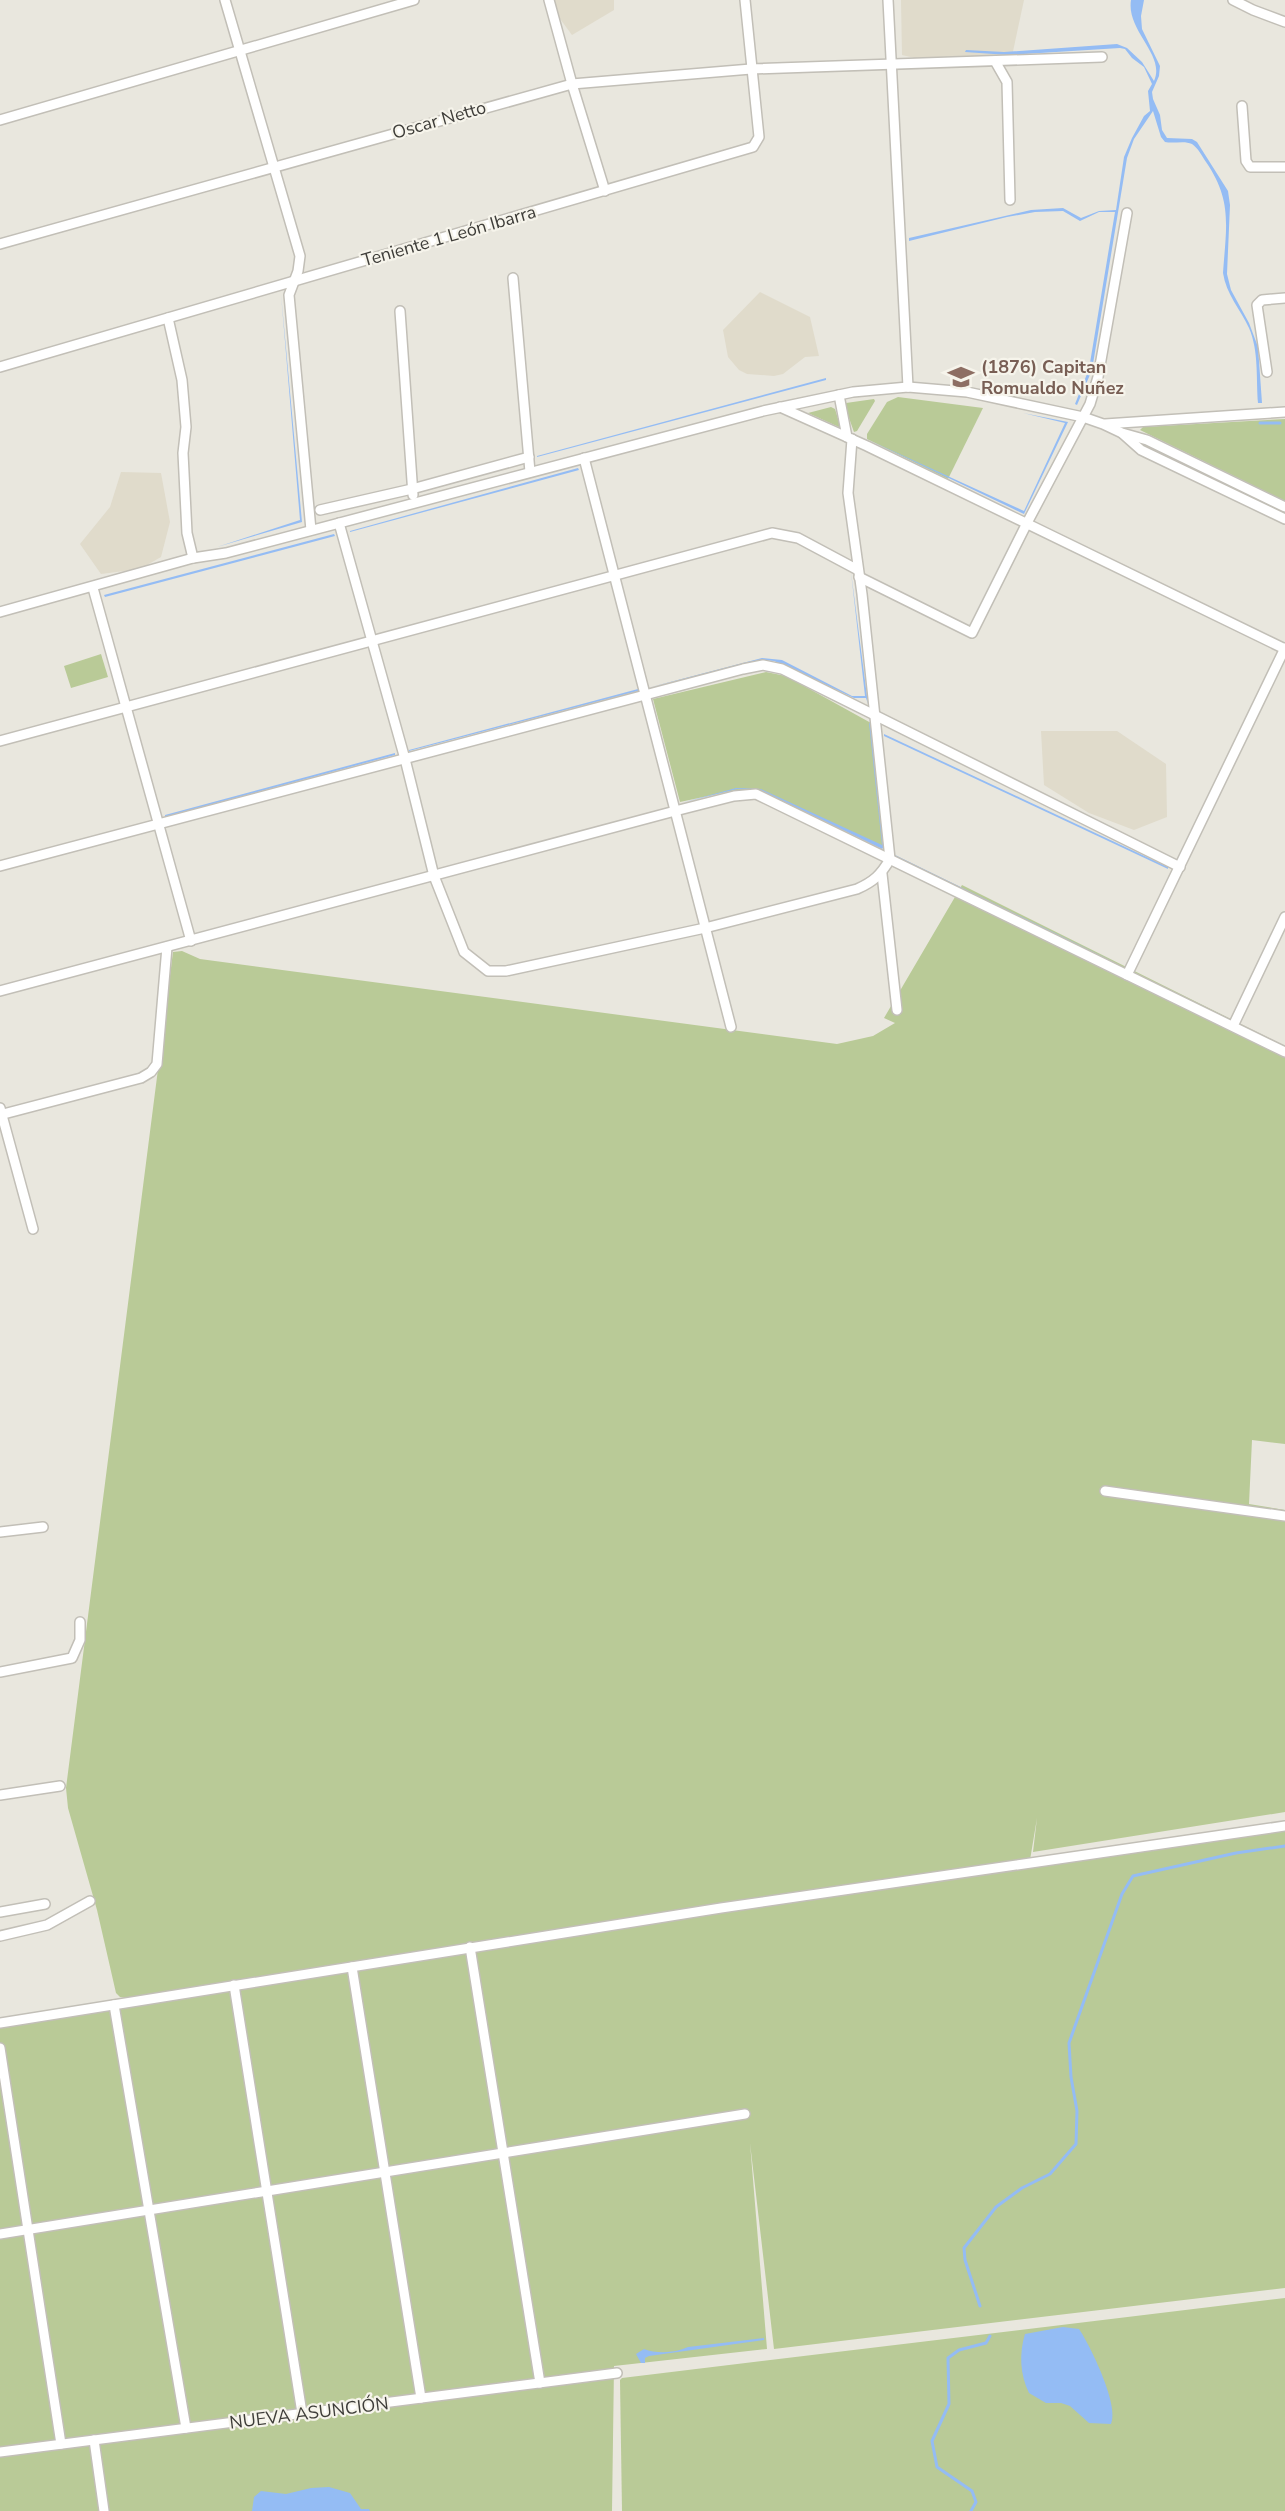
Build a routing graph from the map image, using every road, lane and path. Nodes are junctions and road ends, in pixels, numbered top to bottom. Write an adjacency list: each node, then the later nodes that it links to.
1 (225, 0): 8 (street)
2 (414, 0): 8 (street)
3 (549, 0): 13 (street)
4 (746, 0): 12 (street, Teniente 1 León Ibarra)
5 (888, 0): 11 (street)
6 (1233, 0): 7 (street)
7 (1285, 22)
8 (239, 51): 15 (street); 16 (street)
9 (1101, 57): 10 (street, Oscar Netto)
10 (996, 61): 11 (street, Oscar Netto); 19 (street)
11 (890, 64): 12 (street, Oscar Netto); 29 (street)
12 (751, 69): 13 (street, Oscar Netto); 18 (street, Teniente 1 León Ibarra)
13 (572, 84): 16 (street, Oscar Netto); 18 (street)
14 (1242, 106): 17 (street)
15 (0, 120)
16 (273, 166): 21 (street, Oscar Netto); 23 (street)
17 (1285, 167)
18 (605, 191): 23 (street, Teniente 1 León Ibarra)
19 (1010, 200)
20 (1127, 213): 33 (street)
21 (0, 244)
22 (513, 278): 37 (street)
23 (294, 281): 26 (street, Teniente 1 León Ibarra); 43 (street)
24 (1285, 298): 28 (street)
25 (400, 311): 40 (street)
26 (168, 318): 27 (street, Teniente 1 León Ibarra); 48 (street)
27 (0, 367)
28 (1267, 372)
29 (908, 387): 30 (street); 33 (street)
30 (838, 395): 31 (street); 36 (street)
31 (780, 407): 36 (street); 38 (street)
32 (1285, 412): 34 (street)
33 (1083, 417): 34 (street); 46 (street)
34 (1104, 424): 35 (street)
35 (1122, 433): 42 (street); 44 (street)
36 (850, 438): 46 (street); 49 (street)
37 (529, 457): 39 (street); 40 (street)
38 (584, 458): 39 (street); 50 (street)
39 (530, 472): 41 (street)
40 (412, 489): 41 (street); 43 (street)
41 (413, 503): 45 (street)
42 (1285, 507)
43 (315, 512): 47 (street)
44 (1285, 519)
45 (339, 523): 47 (street); 53 (street)
46 (1027, 523): 49 (street); 54 (street)
47 (310, 530): 48 (street)
48 (193, 558): 51 (street)
49 (859, 574): 50 (street); 57 (street)
50 (614, 575): 53 (street); 55 (street)
51 (93, 588): 52 (street); 56 (street)
52 (0, 612)
53 (372, 640): 56 (street); 59 (street)
54 (1285, 648): 64 (street)
55 (645, 695): 57 (street); 59 (street); 60 (street)
56 (127, 708): 58 (street); 61 (street)
57 (875, 715): 62 (street); 64 (street)
58 (0, 741)
59 (405, 759): 61 (street); 66 (street)
60 (675, 811): 62 (street); 66 (street); 68 (street)
61 (158, 825): 63 (street); 69 (street)
62 (890, 859): 65 (street); 71 (street)
63 (0, 866)
64 (1179, 867): 71 (street)
65 (882, 874): 68 (street); 73 (street)
66 (434, 876): 68 (street); 69 (street)
67 (1285, 917): 74 (street)
68 (705, 928): 75 (street)
69 (191, 941): 70 (street)
70 (167, 947): 72 (street); 77 (street)
71 (1127, 975): 74 (street)
72 (0, 991)
73 (897, 1010)
74 (1233, 1026): 76 (street)
75 (731, 1027)
76 (1285, 1052)
77 (1, 1112): 78 (street)
78 (33, 1229)
79 (1105, 1491): 80 (street)
80 (1285, 1516)
81 (44, 1527): 82 (street)
82 (0, 1533)
83 (80, 1622): 84 (street)
84 (0, 1672)
85 (60, 1786): 86 (street)
86 (0, 1795)
87 (1285, 1826): 92 (street)
88 (90, 1901): 91 (street)
89 (45, 1904): 90 (street)
90 (0, 1912)
91 (0, 1936)
92 (470, 1947): 93 (street); 99 (street)
93 (352, 1966): 94 (street); 100 (street)
94 (234, 1985): 95 (street); 101 (street)
95 (114, 2005): 96 (street); 102 (street)
96 (0, 2023)
97 (0, 2048): 103 (street)
98 (745, 2114): 99 (street)
99 (503, 2153): 100 (street); 106 (street)
100 (385, 2172): 101 (street); 107 (street)
101 (267, 2191): 102 (street); 108 (street)
102 (149, 2210): 103 (street); 109 (street)
103 (28, 2229): 104 (street); 111 (street)
104 (0, 2234)
105 (617, 2373): 106 (street, NUEVA ASUNCIÓN)
106 (540, 2383): 107 (street, NUEVA ASUNCIÓN)
107 (421, 2398): 108 (street, NUEVA ASUNCIÓN)
108 (302, 2414): 109 (street, NUEVA ASUNCIÓN)
109 (186, 2428): 110 (street, NUEVA ASUNCIÓN)
110 (94, 2440): 111 (street, NUEVA ASUNCIÓN); 113 (street)
111 (61, 2444): 112 (street, NUEVA ASUNCIÓN)
112 (0, 2452)
113 (104, 2511)

